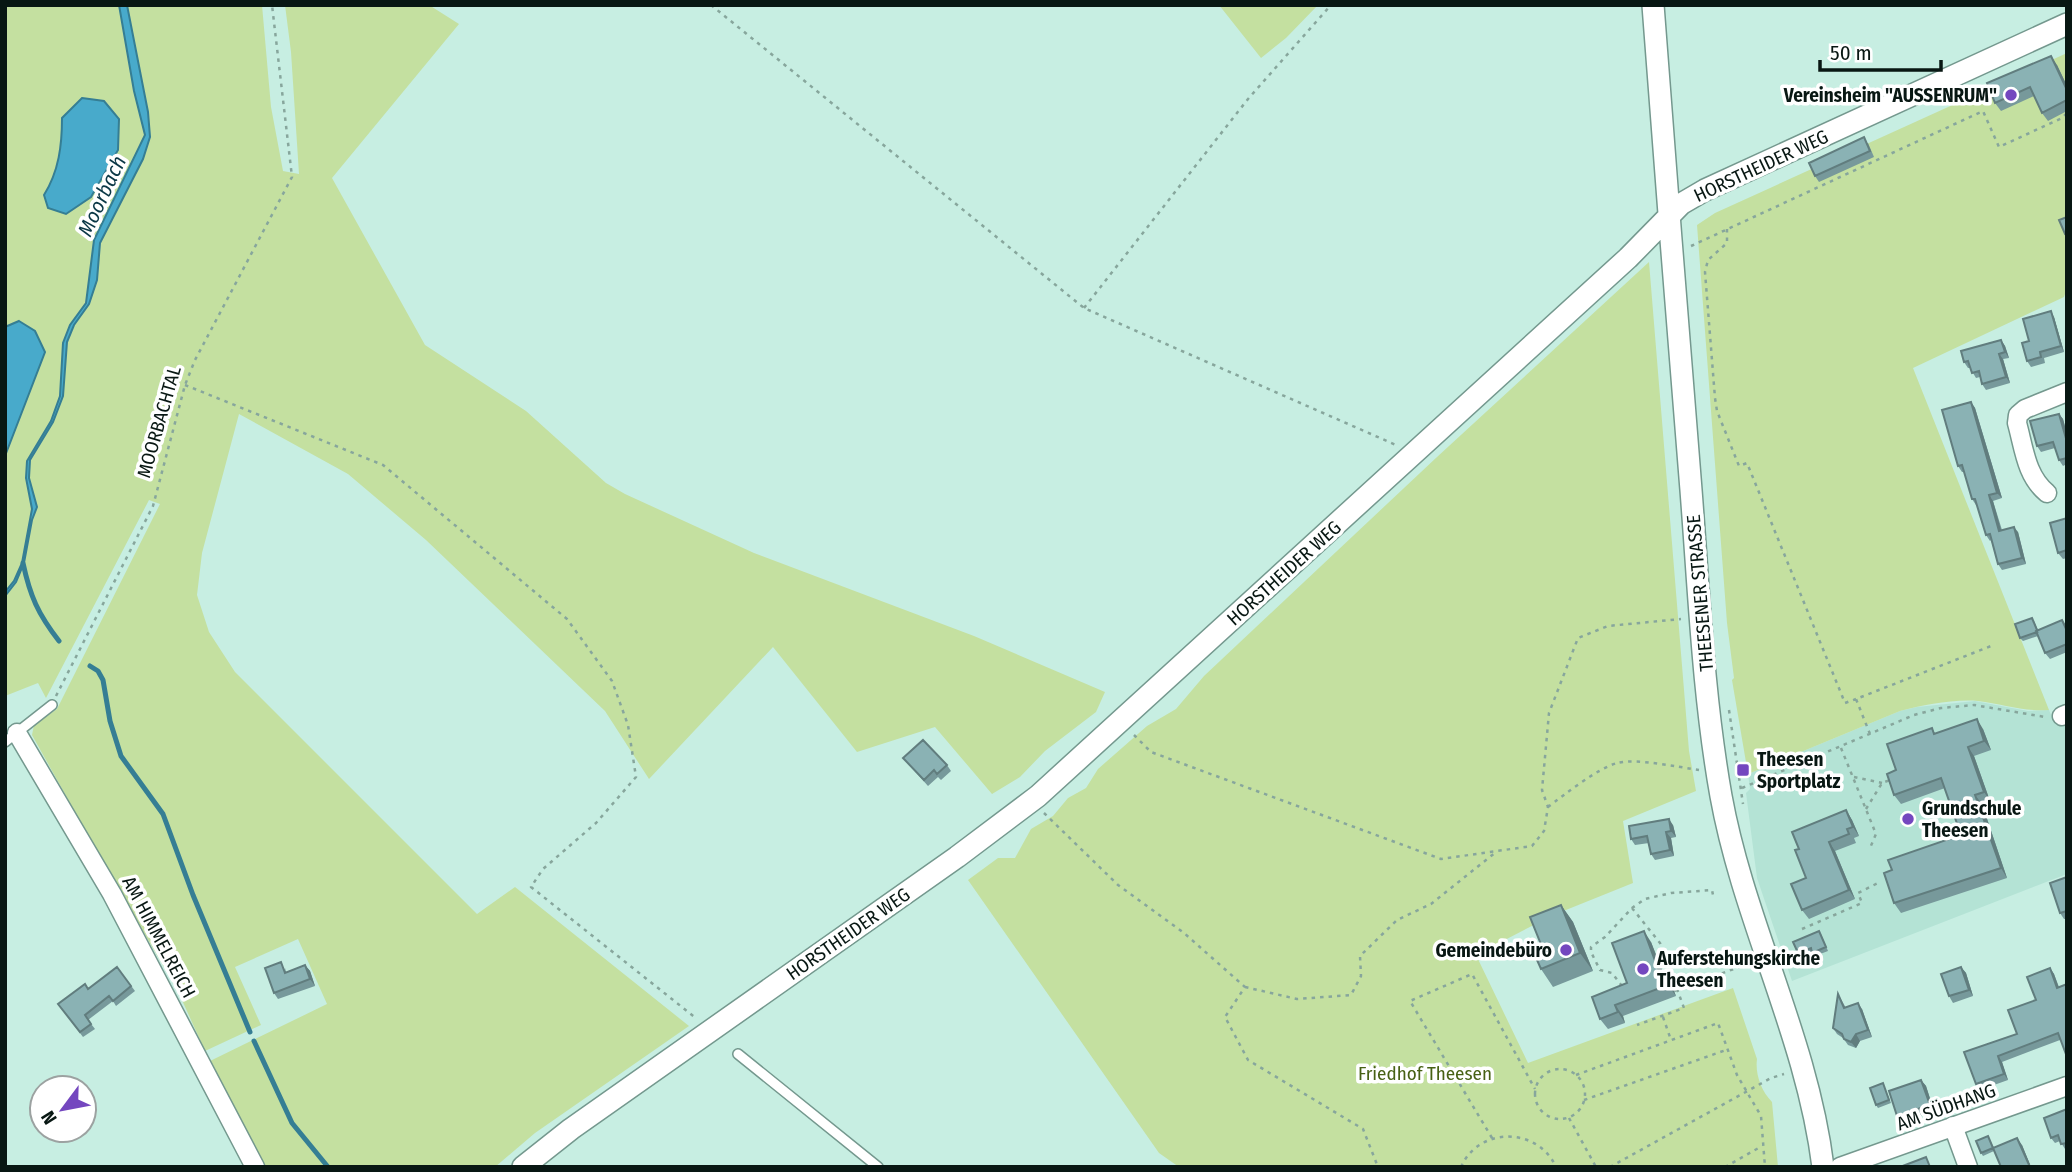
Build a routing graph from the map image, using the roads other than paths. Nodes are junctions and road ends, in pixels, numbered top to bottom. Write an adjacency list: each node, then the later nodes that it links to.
1 (1653, 5): 3 (street, THEESENER STRASSE)
2 (2067, 24): 3 (street, HORSTHEIDER WEG)
3 (1670, 216): 12 (street, HORSTHEIDER WEG); 14 (street, THEESENER STRASSE)
4 (2067, 392): 5 (street)
5 (2047, 494)
6 (52, 705): 7 (lane)
7 (11, 738): 11 (street, AM HIMMELREICH)
8 (738, 1055): 13 (lane)
9 (2067, 1086): 10 (street, AM SÜDHANG)
10 (1953, 1126): 15 (street, AM SÜDHANG); 16 (street)
11 (255, 1167)
12 (523, 1167)
13 (878, 1167)
14 (1823, 1167)
15 (1840, 1167)
16 (1968, 1167)

